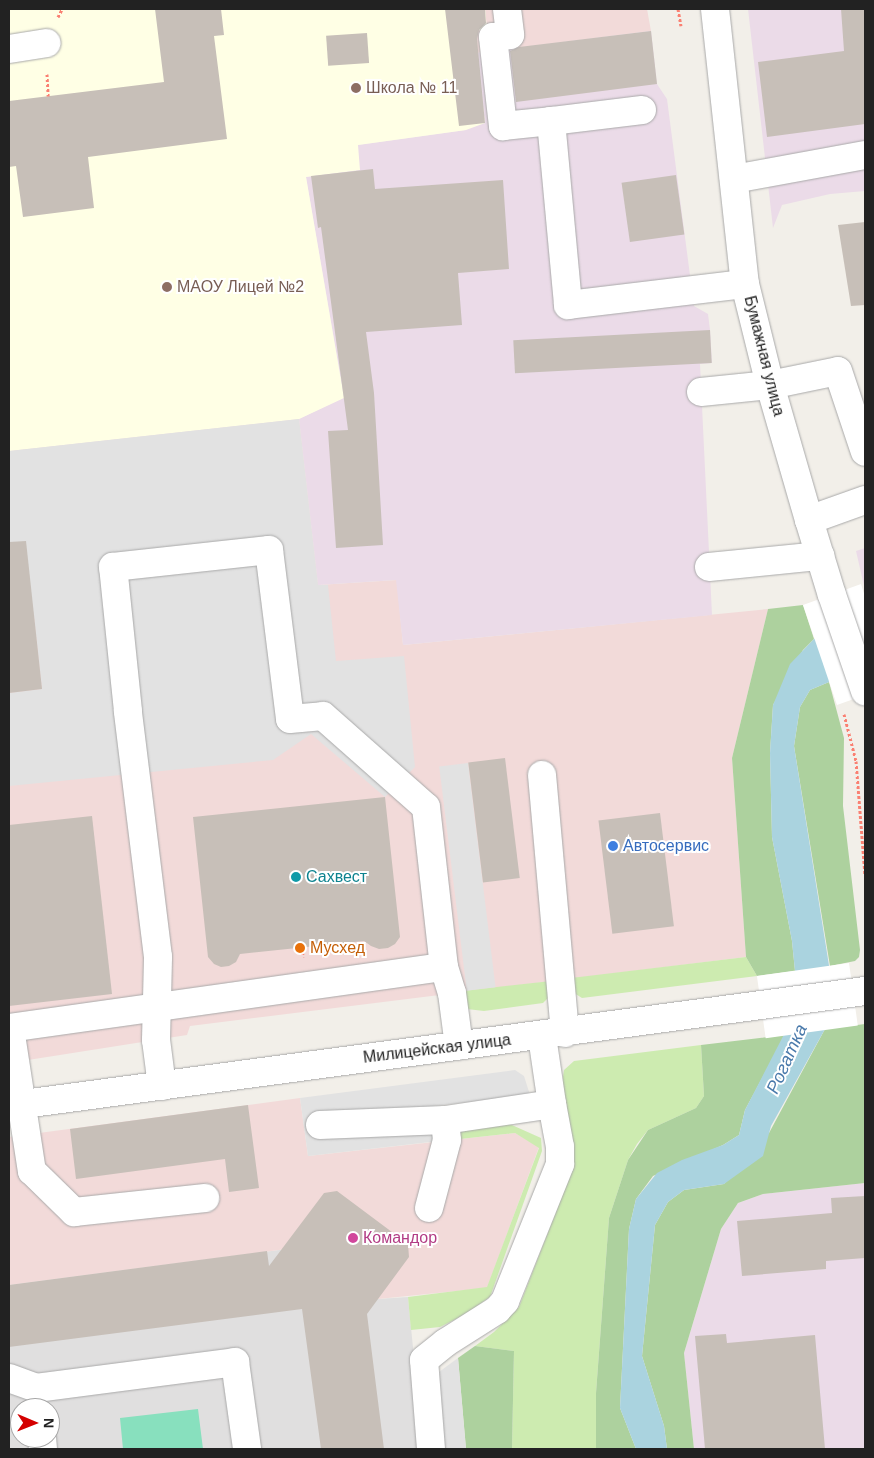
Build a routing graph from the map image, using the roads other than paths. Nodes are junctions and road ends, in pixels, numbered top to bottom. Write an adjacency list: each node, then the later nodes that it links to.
1 (507, 9): 6 (street)
2 (715, 9): 8 (street, Бумажная улица)
3 (46, 43): 4 (street)
4 (9, 49)
5 (642, 110): 6 (street)
6 (551, 121): 9 (street)
7 (865, 155): 8 (street)
8 (734, 179): 9 (street, Бумажная улица)
9 (746, 284): 10 (street, Бумажная улица)
10 (770, 385): 11 (street); 12 (street); 14 (street, Бумажная улица)
11 (701, 392)
12 (865, 452)
13 (865, 500): 14 (street)
14 (809, 520): 15 (street, Бумажная улица)
15 (820, 556): 16 (street); 17 (street, Бумажная улица)
16 (710, 566)
17 (865, 691)
18 (542, 775): 23 (street)
19 (444, 967): 21 (street); 21 (street); 24 (street)
20 (859, 993): 23 (street, Милицейская улица)
21 (157, 1007): 22 (street); 25 (street)
22 (9, 1028): 27 (street)
23 (554, 1034): 24 (street, Милицейская улица); 26 (street)
24 (459, 1046): 25 (street, Милицейская улица)
25 (162, 1086): 27 (street, Милицейская улица)
26 (552, 1104): 28 (street); 35 (street)
27 (15, 1106): 30 (street)
28 (445, 1120): 29 (street); 31 (street)
29 (320, 1124)
30 (205, 1198)
31 (429, 1208)
32 (9, 1378): 33 (street)
33 (37, 1398): 34 (street)
34 (247, 1449)
35 (432, 1449)

